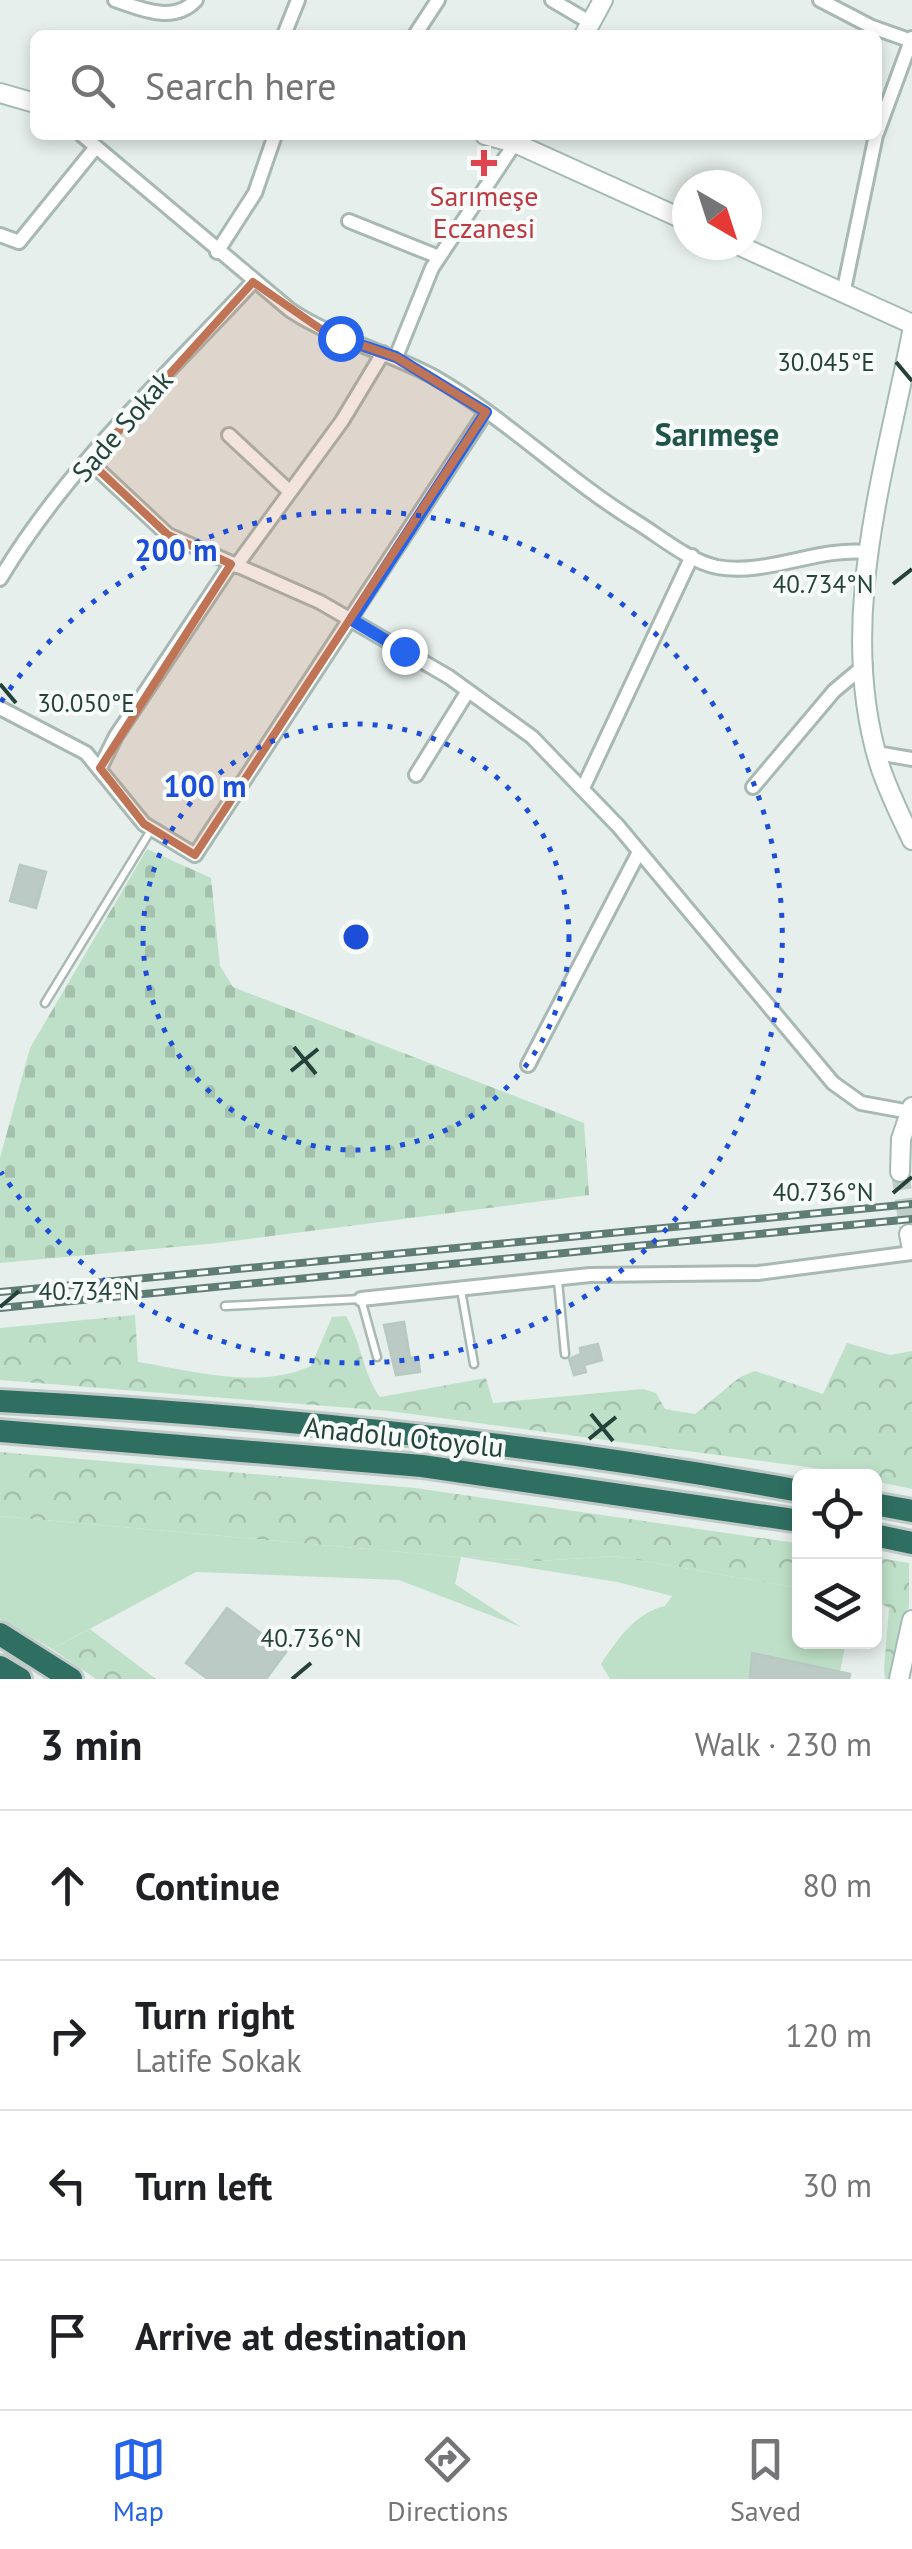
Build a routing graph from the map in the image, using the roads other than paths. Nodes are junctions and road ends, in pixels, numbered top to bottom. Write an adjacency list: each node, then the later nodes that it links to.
1 (115, 0): 2 (street)
2 (196, 0)
3 (298, 0): 9 (street)
4 (438, 0): 10 (street)
5 (552, 0): 8 (street)
6 (603, 0): 8 (street)
7 (820, 0): 11 (street)
8 (588, 29)
9 (286, 30)
10 (418, 30)
11 (912, 40): 14 (street)
12 (0, 93): 13 (street)
13 (30, 102)
14 (882, 121)
15 (87, 140): 20 (street)
16 (273, 140): 24 (street)
17 (517, 140): 26 (street)
18 (520, 140): 21 (street)
19 (876, 140): 28 (street)
20 (96, 148): 23 (street); 24 (street)
21 (672, 214)
22 (349, 221): 26 (street)
23 (0, 235)
24 (217, 252): 27 (street)
25 (762, 256): 28 (street)
26 (440, 257): 31 (street)
27 (253, 282): 31 (street); 34 (street, Sade Sokak)
28 (843, 294): 29 (street)
29 (912, 324)
30 (912, 332): 36 (street)
31 (390, 355): 32 (street); 35 (street)
32 (486, 412): 37 (street); 40 (street)
33 (229, 436): 35 (street)
34 (90, 462): 38 (street); 39 (street, Sade Sokak)
35 (288, 490): 38 (street)
36 (868, 552): 37 (street); 41 (street)
37 (692, 556): 49 (street)
38 (234, 565): 40 (street); 46 (street)
39 (0, 579)
40 (352, 620): 42 (street); 50 (street)
41 (865, 665): 44 (street); 48 (street)
42 (468, 690): 47 (street); 49 (street)
43 (0, 708): 46 (street)
44 (876, 753): 45 (street); 51 (street)
45 (912, 759)
46 (100, 768): 50 (street)
47 (416, 775)
48 (754, 787)
49 (584, 788): 52 (street)
50 (151, 830): 53 (lane)
51 (912, 840)
52 (640, 852): 54 (street); 55 (street)
53 (45, 1002)
54 (528, 1065)
55 (911, 1109): 56 (street)
56 (900, 1172)
57 (911, 1245): 58 (street)
58 (558, 1278): 59 (street); 62 (lane)
59 (461, 1290): 60 (street); 64 (lane)
60 (362, 1299): 61 (lane); 63 (lane)
61 (225, 1306)
62 (565, 1354)
63 (377, 1357)
64 (474, 1364)
65 (0, 1402): 67 (highway, Anadolu Otoyolu)
66 (0, 1431): 70 (highway, Anadolu Otoyolu)
67 (792, 1490)
68 (882, 1505): 69 (highway)
69 (912, 1511)
70 (792, 1521)
71 (882, 1537): 72 (highway)
72 (912, 1543)
73 (912, 1620): 75 (street)
74 (0, 1634): 78 (highway)
75 (910, 1642): 79 (street)
76 (0, 1667): 77 (highway)
77 (20, 1679)
78 (72, 1679)
79 (899, 1679)

